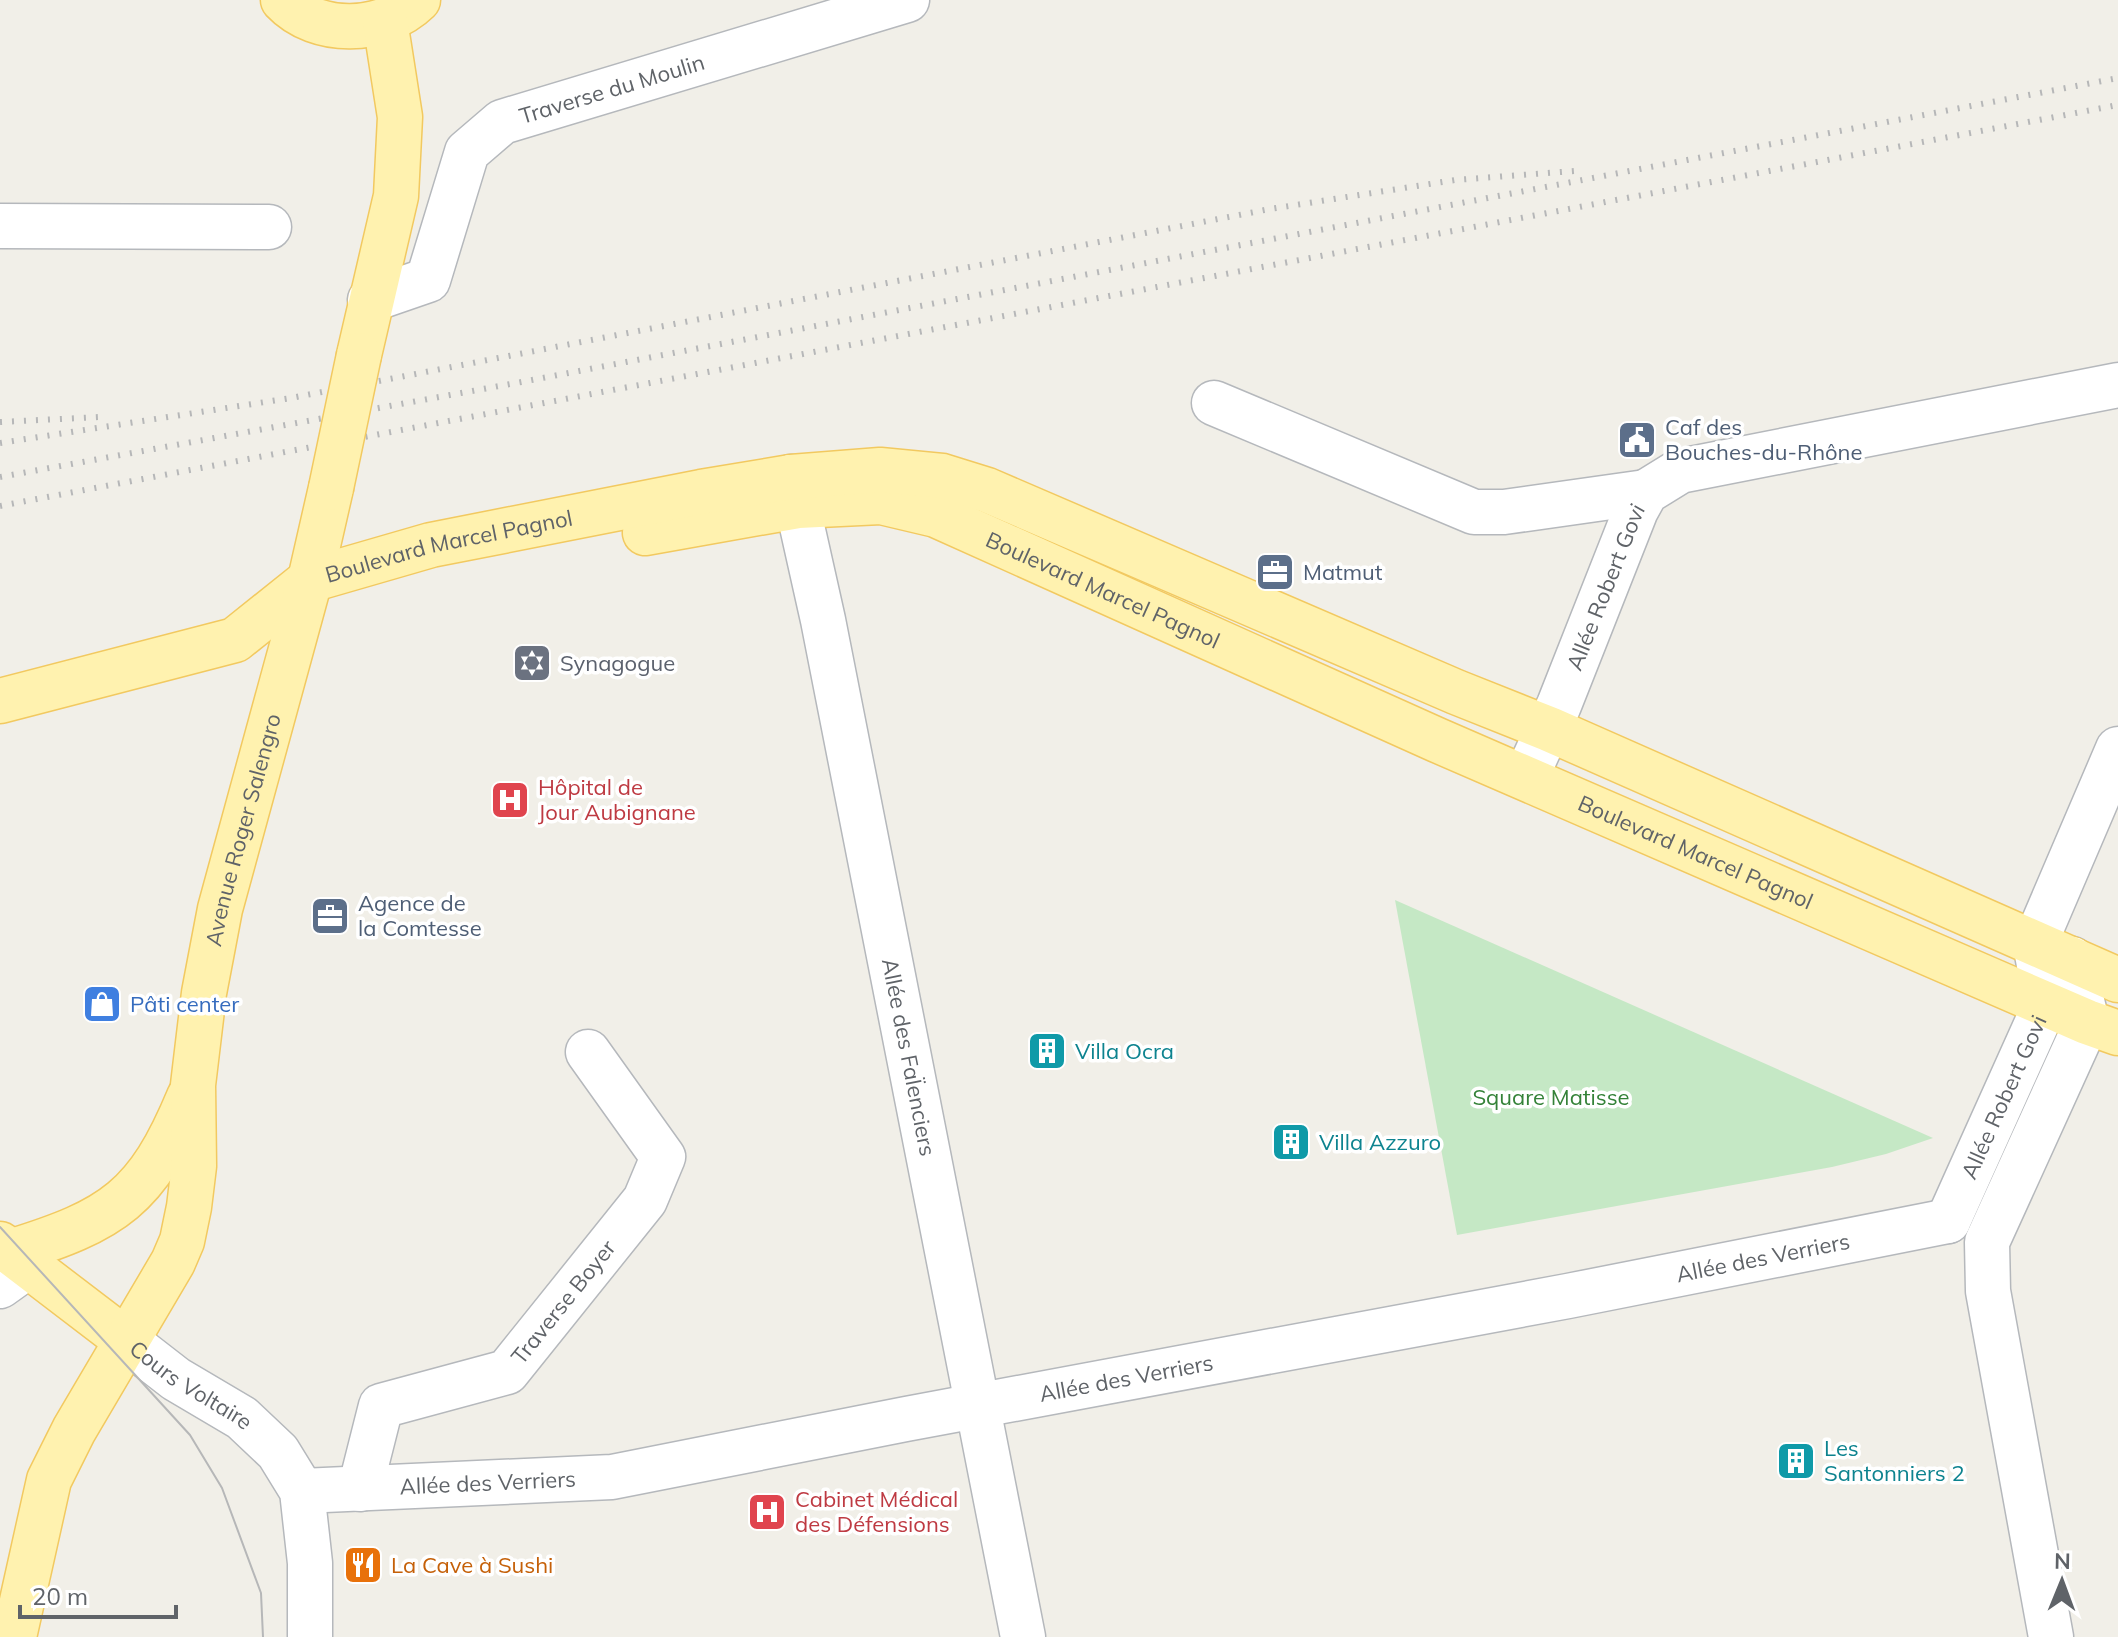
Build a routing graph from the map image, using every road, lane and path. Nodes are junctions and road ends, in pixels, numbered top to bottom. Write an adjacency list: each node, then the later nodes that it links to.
1 (283, 0): 3 (main road)
2 (907, 0): 6 (street, Traverse du Moulin)
3 (402, 10): 6 (main road, Avenue Roger Salengro)
4 (0, 226): 5 (street)
5 (269, 227)
6 (370, 300): 11 (main road, Avenue Roger Salengro, bridge)
7 (2118, 385): 10 (street, Allée Robert Govi)
8 (1214, 403): 10 (street)
9 (794, 491): 11 (main road, Boulevard Marcel Pagnol); 13 (main road, Boulevard Marcel Pagnol); 15 (main road, Boulevard Marcel Pagnol); 26 (street, Allée des FaÏenciers)
10 (1646, 492): 13 (street, Allée Robert Govi)
11 (310, 580): 12 (main road); 21 (main road, Avenue Roger Salengro)
12 (0, 701)
13 (1549, 729): 15 (street, Allée Robert Govi); 16 (main road, Boulevard Marcel Pagnol)
14 (2118, 749): 16 (street)
15 (1526, 777): 18 (main road, Boulevard Marcel Pagnol)
16 (2053, 951): 17 (main road, Boulevard Marcel Pagnol); 18 (street, Allée Robert Govi); 19 (street)
17 (2118, 980)
18 (2046, 1003): 19 (main road, Boulevard Marcel Pagnol); 22 (street, Allée Robert Govi)
19 (2103, 1027): 23 (street, Allée Robert Govi)
20 (588, 1052): 27 (street, Traverse Boyer)
21 (193, 1085): 24 (main road, Avenue Roger Salengro); 25 (main road, Avenue Roger Salengro)
22 (1948, 1221): 23 (street); 26 (street, Allée des Verriers)
23 (1987, 1242): 32 (street, Allée Robert Govi)
24 (10, 1262): 25 (main road)
25 (127, 1341): 28 (street, Cours Voltaire); 29 (main road, Cours Voltaire)
26 (977, 1406): 27 (street, Allée des Verriers); 31 (street, Allée des FaÏenciers)
27 (360, 1489): 28 (street, Allée des Verriers)
28 (302, 1491): 30 (street, Cours Voltaire)
29 (14, 1637)
30 (310, 1637)
31 (1023, 1637)
32 (2051, 1637)

